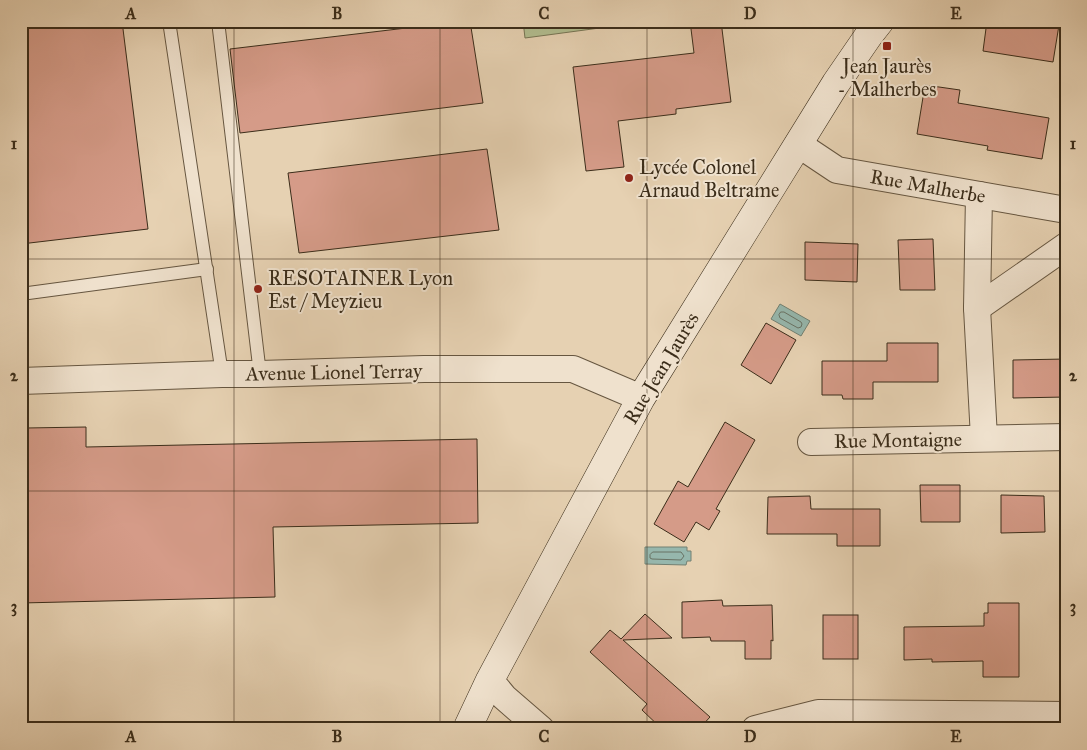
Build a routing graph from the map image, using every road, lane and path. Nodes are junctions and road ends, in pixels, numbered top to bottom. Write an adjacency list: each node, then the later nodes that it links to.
1 (170, 21): 8 (lane)
2 (218, 21): 12 (lane)
3 (880, 21): 4 (main road, Rue Jean Jaurès)
4 (798, 144): 5 (street, Rue Malherbe); 14 (main road, Rue Jean Jaurès)
5 (979, 195): 6 (street, Rue Malherbe); 10 (street, Rue Montaigne)
6 (1066, 210)
7 (1066, 246): 10 (street)
8 (206, 269): 9 (lane); 11 (lane)
9 (21, 294)
10 (977, 308): 16 (street, Rue Montaigne)
11 (222, 374): 12 (street, Avenue Lionel Terray); 13 (street, Avenue Lionel Terray)
12 (260, 374): 14 (street, Avenue Lionel Terray)
13 (21, 381)
14 (641, 398): 18 (main road, Rue Jean Jaurès)
15 (1066, 437): 16 (street, Rue Montaigne)
16 (984, 438): 17 (street, Rue Montaigne)
17 (811, 442)
18 (490, 680): 20 (main road, Rue Jean Jaurès); 21 (street)
19 (1066, 715): 22 (street)
20 (467, 729)
21 (541, 729)
22 (755, 729)

